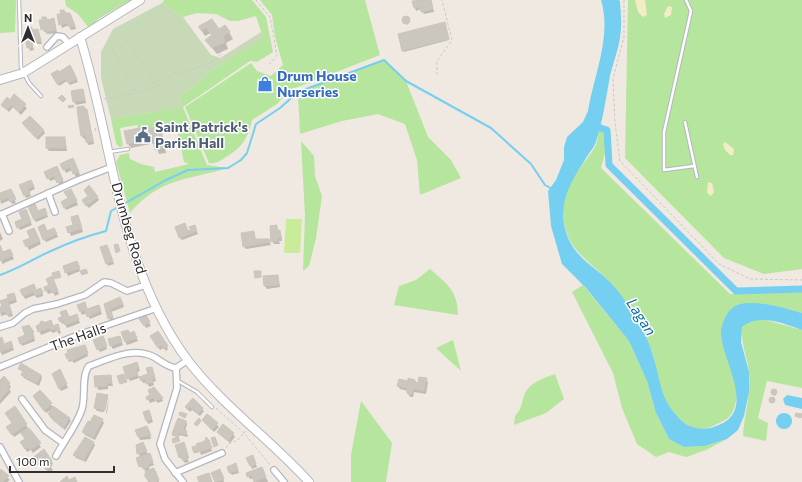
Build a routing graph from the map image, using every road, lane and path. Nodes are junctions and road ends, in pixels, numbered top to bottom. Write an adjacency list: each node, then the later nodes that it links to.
1 (20, 0): 13 (lane)
2 (140, 0): 6 (street)
3 (256, 0): 12 (path)
4 (442, 0): 14 (path)
5 (686, 0): 25 (lane)
6 (80, 36): 8 (street); 19 (street, Drumbeg Road)
7 (127, 40): 16 (path)
8 (69, 44): 9 (street); 13 (street)
9 (47, 47)
10 (112, 49): 17 (path)
11 (222, 52): 16 (path)
12 (268, 66)
13 (23, 73): 15 (street); 18 (lane)
14 (437, 75)
15 (0, 80)
16 (156, 87): 17 (path)
17 (136, 92): 19 (path)
18 (41, 96)
19 (97, 100): 24 (street, Drumbeg Road)
20 (685, 122): 25 (lane)
21 (95, 128): 22 (path)
22 (96, 134)
23 (128, 149): 24 (lane)
24 (109, 152): 26 (street, Drumbeg Road)
25 (694, 166): 27 (lane)
26 (112, 167): 28 (street); 32 (street, Drumbeg Road)
27 (696, 177)
28 (48, 193): 29 (street); 30 (street)
29 (55, 212)
30 (1, 214): 31 (street)
31 (9, 230)
32 (146, 285): 33 (street, Drumbeg Road); 34 (street)
33 (157, 308): 35 (street, Drumbeg Road); 36 (street, The Halls)
34 (0, 327)
35 (188, 360): 37 (street); 51 (street, Drumbeg Road)
36 (0, 367)
37 (176, 368): 38 (street); 42 (street)
38 (178, 381): 40 (lane); 47 (street)
39 (22, 399): 42 (street)
40 (212, 407): 41 (path)
41 (244, 433): 44 (path); 46 (path)
42 (63, 443): 45 (street)
43 (0, 447): 48 (street)
44 (222, 453): 47 (street)
45 (56, 456)
46 (274, 470): 50 (street)
47 (175, 473): 49 (street)
48 (19, 482)
49 (183, 482)
50 (284, 482)
51 (309, 482)

